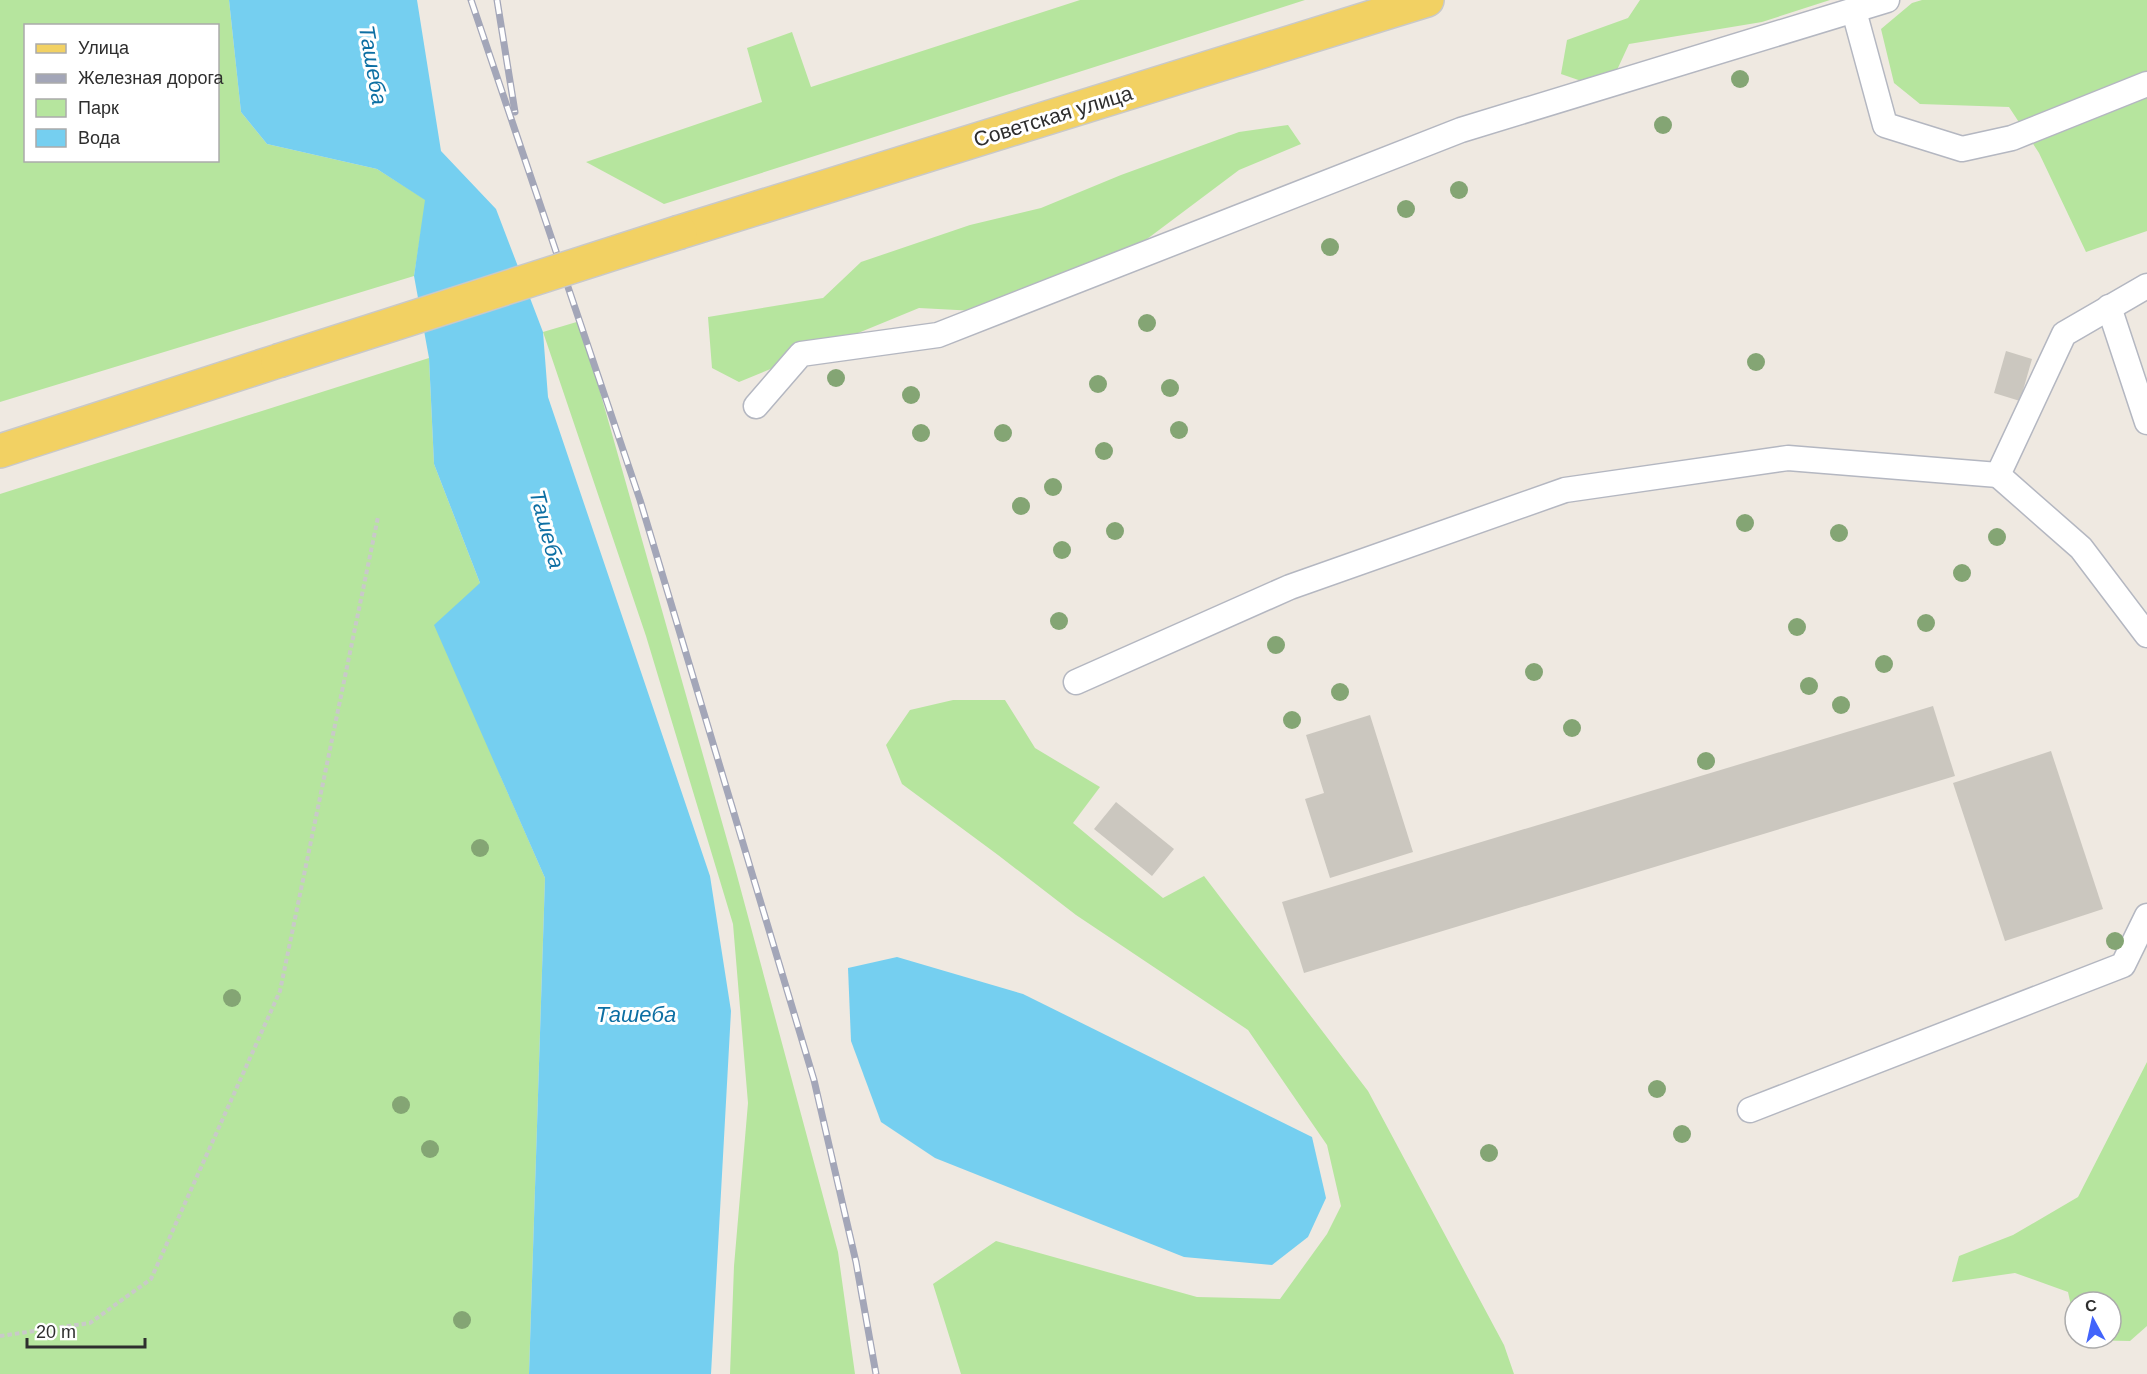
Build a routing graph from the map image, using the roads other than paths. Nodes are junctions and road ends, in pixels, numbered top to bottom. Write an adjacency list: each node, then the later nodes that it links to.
1 (1427, 0): 9 (main road, Советская улица, bridge)
2 (1887, 0): 3 (lane)
3 (1854, 11): 4 (lane); 7 (lane)
4 (2147, 84)
5 (2147, 286): 6 (lane)
6 (2109, 307): 8 (lane); 10 (lane)
7 (756, 406)
8 (2147, 422)
9 (0, 451)
10 (1998, 475): 11 (lane); 12 (lane)
11 (2147, 635)
12 (1076, 682)
13 (2147, 916): 14 (lane)
14 (1750, 1110)

